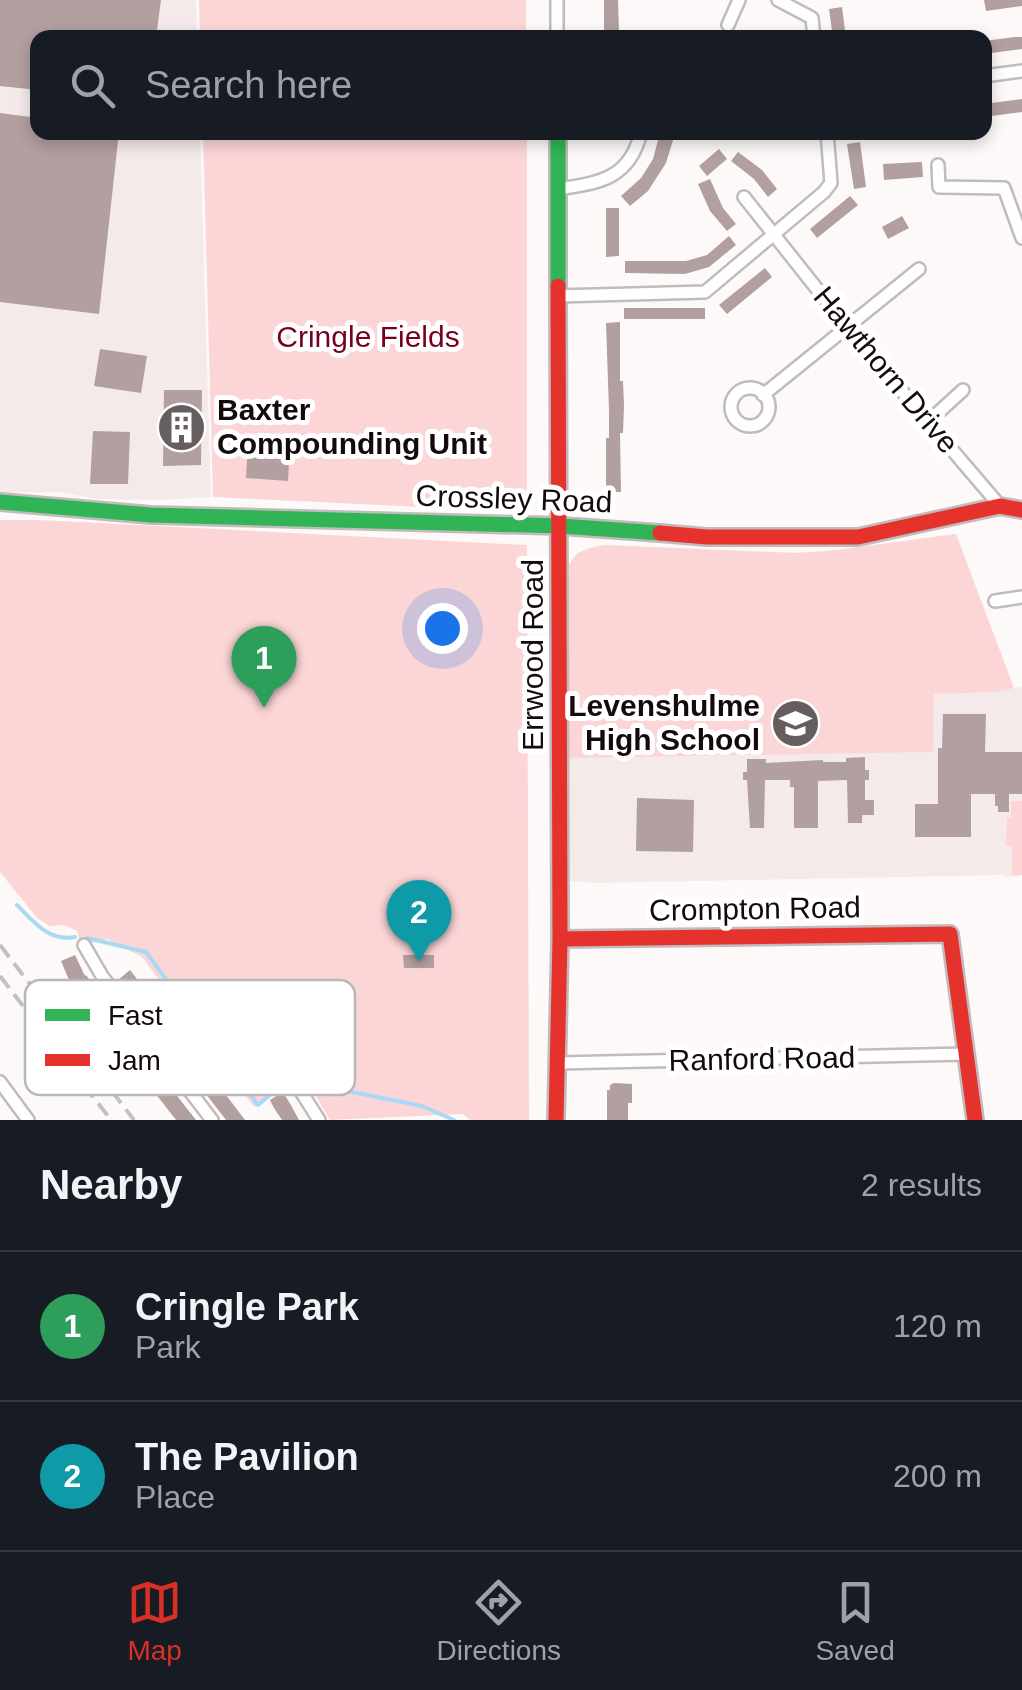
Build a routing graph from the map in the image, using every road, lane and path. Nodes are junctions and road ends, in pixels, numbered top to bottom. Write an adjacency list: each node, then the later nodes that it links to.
1 (558, 0): 5 (street)
2 (739, 0): 4 (street)
3 (778, 0): 6 (street)
4 (728, 25)
5 (556, 30)
6 (813, 30)
7 (1022, 71): 8 (street)
8 (992, 75)
9 (558, 140): 13 (street, Errwood Road)
10 (639, 140): 13 (street)
11 (828, 140): 15 (street)
12 (938, 166): 16 (street)
13 (558, 190): 18 (street, Errwood Road)
14 (744, 197): 15 (street, Hawthorn Drive)
15 (773, 234): 18 (street); 19 (street, Hawthorn Drive)
16 (1022, 238)
17 (918, 269): 19 (street)
18 (558, 296): 26 (street, Errwood Road)
19 (848, 328): 21 (street); 22 (street, Hawthorn Drive)
20 (962, 390): 22 (street)
21 (763, 395)
22 (929, 421): 24 (street, Hawthorn Drive)
23 (0, 502): 26 (street, Crossley Road)
24 (1000, 506): 25 (street, Crossley Road); 26 (street, Crossley Road)
25 (1022, 510)
26 (560, 526): 29 (street, Errwood Road)
27 (1022, 597): 28 (street)
28 (995, 601)
29 (560, 939): 32 (street, Crompton Road); 33 (street, Errwood Road)
30 (84, 945): 31 (street)
31 (105, 980)
32 (966, 1054): 33 (street, Ranford Road); 41 (street)
33 (558, 1064): 40 (street, Errwood Road)
34 (2, 1090): 37 (street)
35 (193, 1095): 38 (street)
36 (303, 1095): 39 (street)
37 (28, 1120)
38 (212, 1120)
39 (319, 1120)
40 (556, 1120)
41 (974, 1120)

